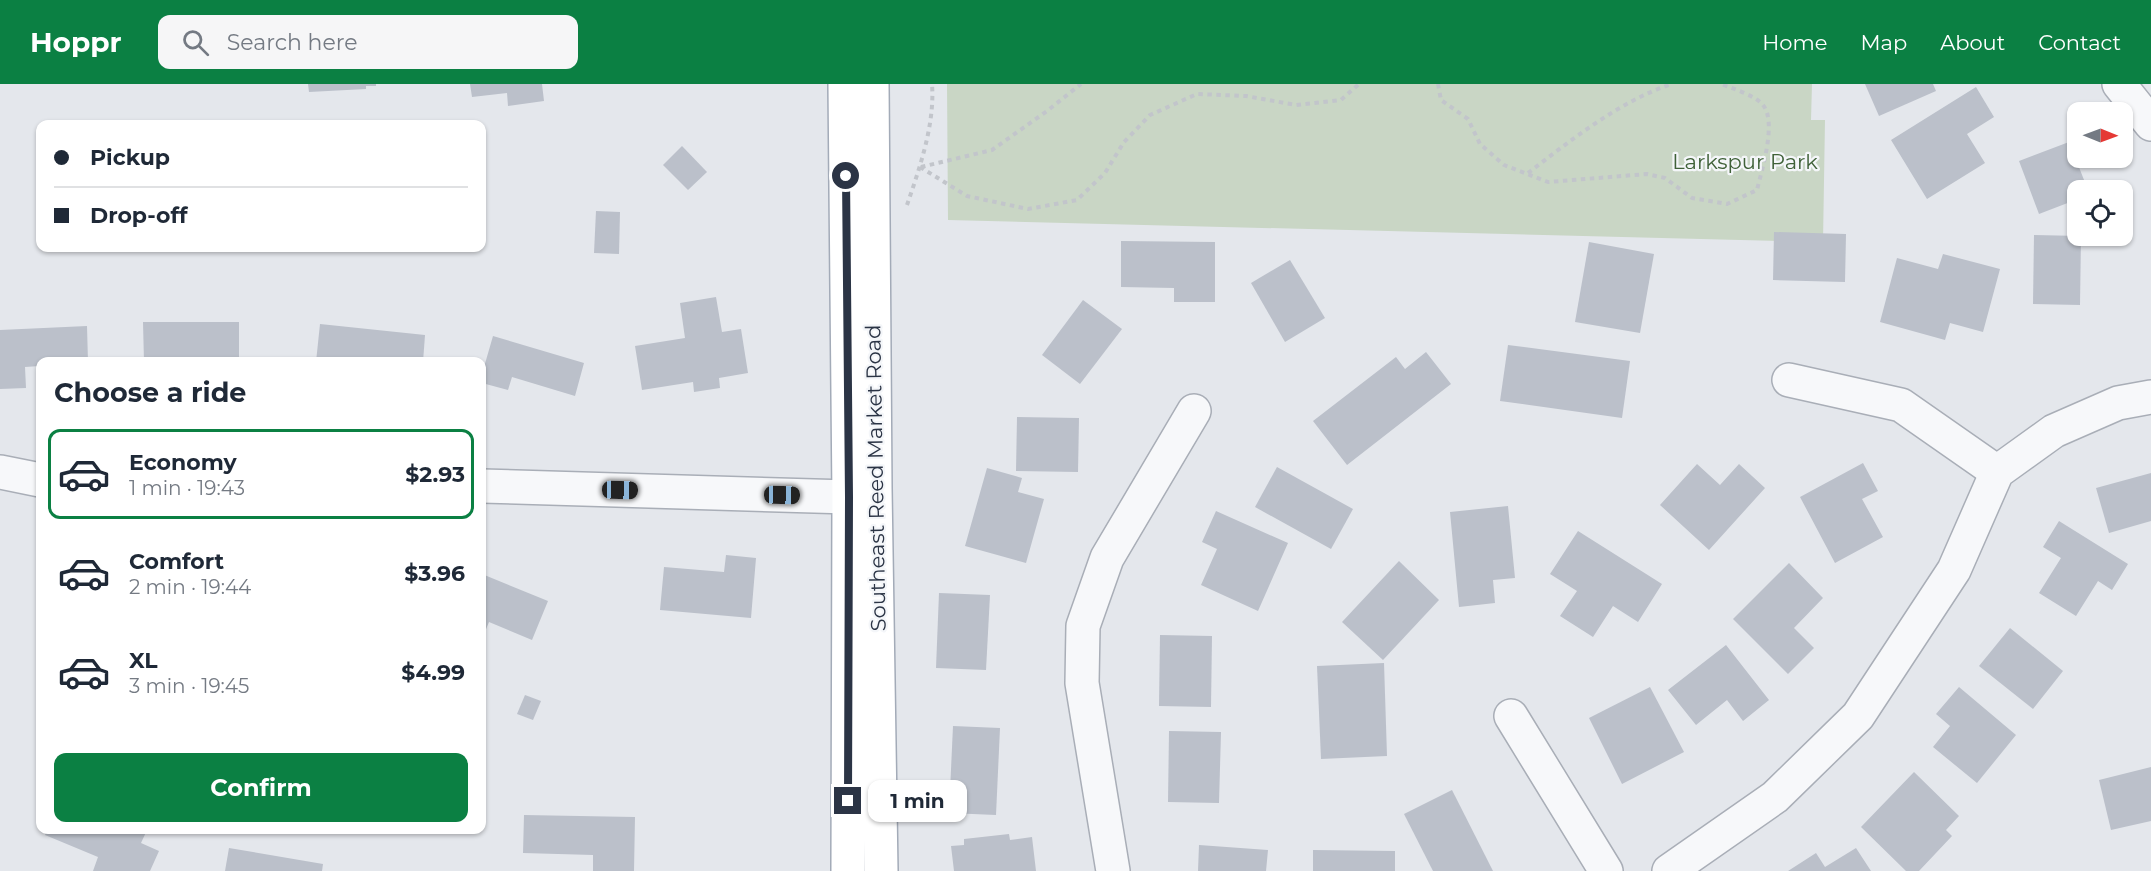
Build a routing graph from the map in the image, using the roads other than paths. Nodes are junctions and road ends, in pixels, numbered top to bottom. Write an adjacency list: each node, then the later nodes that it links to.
1 (845, 84): 12 (main road, Southeast Reed Market Road)
2 (872, 84): 15 (main road, Southeast Reed Market Road)
3 (2119, 84): 4 (street)
4 (2151, 124)
5 (1789, 380): 9 (street)
6 (2151, 397): 9 (street)
7 (1194, 411): 16 (street)
8 (0, 472): 10 (street)
9 (1997, 472): 18 (street)
10 (36, 479)
11 (486, 486): 12 (street)
12 (849, 497): 14 (main road, Southeast Reed Market Road)
13 (1511, 716): 17 (street)
14 (848, 871)
15 (881, 871)
16 (1113, 871)
17 (1606, 871)
18 (1669, 871)

